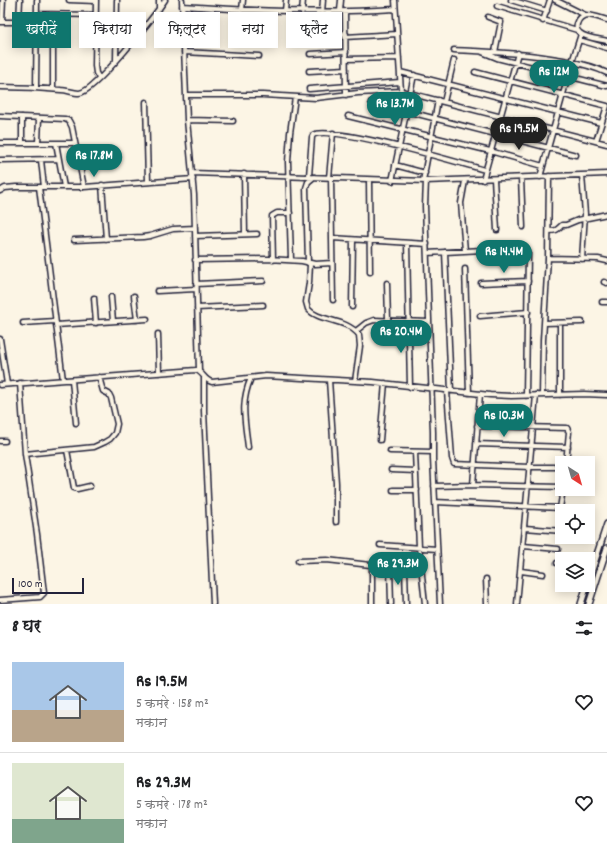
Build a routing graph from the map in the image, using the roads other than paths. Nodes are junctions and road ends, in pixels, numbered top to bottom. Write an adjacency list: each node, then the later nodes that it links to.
1 (4, 0): 38 (street)
2 (20, 0): 26 (street)
3 (37, 0): 27 (street)
4 (69, 0): 5 (street)
5 (96, 0): 28 (street)
6 (117, 0): 60 (street)
7 (158, 0): 21 (street)
8 (165, 0): 21 (street)
9 (182, 0): 19 (street)
10 (243, 0): 23 (street)
11 (286, 0): 24 (street)
12 (302, 0): 29 (street)
13 (323, 0): 30 (street)
14 (341, 0): 31 (street)
15 (395, 0): 22 (street)
16 (510, 0): 25 (street)
17 (550, 0): 25 (street)
18 (554, 0): 34 (street)
19 (182, 6): 23 (street); 52 (street)
20 (497, 6): 37 (street)
21 (159, 9): 60 (street)
22 (395, 9): 33 (street); 41 (street)
23 (242, 10): 24 (street)
24 (285, 11): 29 (street)
25 (546, 11): 37 (street)
26 (19, 12)
27 (37, 12)
28 (96, 12)
29 (302, 12)
30 (322, 12)
31 (340, 12)
32 (342, 12): 33 (street)
33 (346, 12): 43 (street)
34 (585, 15): 36 (street); 40 (street)
35 (488, 17): 54 (street)
36 (607, 20)
37 (543, 21): 40 (street)
38 (1, 22): 39 (street)
39 (12, 22)
40 (579, 32): 44 (street); 45 (street)
41 (397, 34): 43 (street); 58 (street)
42 (342, 35): 43 (street)
43 (346, 35): 53 (street)
44 (579, 40): 49 (street); 62 (street)
45 (607, 41)
46 (37, 48): 78 (street)
47 (53, 48): 80 (street)
48 (95, 48): 71 (street)
49 (607, 48)
50 (454, 50): 51 (street)
51 (480, 51): 54 (street); 63 (street)
52 (184, 52): 57 (street); 84 (street)
53 (346, 52): 56 (street); 59 (street)
54 (495, 52): 55 (street)
55 (518, 53): 62 (street); 63 (street)
56 (310, 54)
57 (259, 56)
58 (399, 58): 59 (street); 66 (street)
59 (346, 59): 64 (street)
60 (116, 60): 71 (street)
61 (454, 60): 74 (street)
62 (572, 62): 68 (street); 70 (street)
63 (515, 63): 70 (street); 72 (street)
64 (346, 69): 65 (street); 75 (street)
65 (309, 71)
66 (400, 72): 69 (street); 73 (street)
67 (475, 72): 72 (street)
68 (607, 74)
69 (414, 75): 74 (street); 82 (street)
70 (567, 77): 76 (street); 83 (street)
71 (99, 78): 80 (street)
72 (510, 81): 83 (street); 87 (street)
73 (400, 82): 75 (street); 81 (street)
74 (448, 84): 87 (street); 91 (street)
75 (346, 86): 79 (street); 85 (street)
76 (607, 86)
77 (0, 87): 78 (street)
78 (36, 88): 80 (street)
79 (309, 88)
80 (53, 89)
81 (401, 91): 82 (street); 85 (street)
82 (410, 93): 88 (street); 93 (street)
83 (563, 94): 92 (street); 94 (street)
84 (186, 95): 86 (street); 101 (street)
85 (346, 95): 86 (street)
86 (295, 97): 132 (street)
87 (505, 98): 94 (street); 97 (street)
88 (438, 100): 91 (street); 100 (street)
89 (146, 102): 145 (street)
90 (371, 102): 93 (street)
91 (444, 102): 97 (street)
92 (607, 106): 103 (street)
93 (406, 111): 100 (street); 104 (street)
94 (558, 113): 103 (street); 105 (street)
95 (0, 116): 98 (street)
96 (348, 116): 104 (street)
97 (500, 116): 105 (street); 107 (street)
98 (22, 117): 99 (street); 111 (street)
99 (39, 118): 112 (street); 114 (street)
100 (435, 119): 107 (street); 108 (street)
101 (187, 120): 102 (street); 127 (street)
102 (234, 121)
103 (602, 123): 109 (street)
104 (403, 130): 108 (street); 116 (street)
105 (553, 130): 109 (street); 117 (street)
106 (333, 133): 116 (street); 133 (street); 136 (street)
107 (495, 134): 117 (street); 118 (street)
108 (432, 137): 118 (street); 119 (street)
109 (596, 141): 115 (street)
110 (0, 143): 111 (street)
111 (22, 143): 112 (street)
112 (38, 143): 113 (street)
113 (56, 143): 114 (street); 121 (street)
114 (75, 143): 150 (street)
115 (607, 144)
116 (398, 147): 119 (street); 124 (street)
117 (548, 148): 120 (street); 125 (street)
118 (490, 151): 125 (street); 126 (street)
119 (428, 155): 126 (street); 128 (street)
120 (576, 155)
121 (59, 159): 123 (street); 149 (street)
122 (0, 160): 123 (street)
123 (41, 160): 148 (street)
124 (395, 165): 128 (street); 142 (street)
125 (543, 166): 135 (street)
126 (485, 170): 141 (street)
127 (192, 173): 129 (street); 138 (street)
128 (425, 173): 143 (street)
129 (244, 174): 132 (street); 159 (street)
130 (607, 174): 131 (street)
131 (582, 175): 134 (street); 154 (street)
132 (288, 176): 133 (street); 152 (street)
133 (312, 176): 136 (street); 178 (street)
134 (549, 176): 135 (street); 158 (street)
135 (540, 177): 137 (street)
136 (330, 178): 140 (street); 162 (street)
137 (521, 178): 139 (street); 155 (street)
138 (193, 179): 145 (street); 156 (street)
139 (494, 179): 141 (street); 157 (street)
140 (369, 180): 142 (street); 166 (street)
141 (483, 180): 144 (street)
142 (392, 181): 143 (street)
143 (425, 181): 144 (street); 168 (street)
144 (465, 181): 169 (street)
145 (148, 182): 146 (street)
146 (102, 185): 150 (street); 163 (street)
147 (39, 187): 148 (street); 151 (street); 206 (street)
148 (44, 187): 149 (street)
149 (64, 187): 150 (street)
150 (84, 187)
151 (0, 192)
152 (290, 213): 175 (street); 176 (street)
153 (607, 214): 154 (street)
154 (585, 218): 158 (street); 173 (street)
155 (523, 227)
156 (195, 228): 161 (street); 163 (street)
157 (497, 230)
158 (549, 231): 172 (street)
159 (245, 234): 160 (street); 161 (street)
160 (257, 234)
161 (195, 236): 174 (street)
162 (332, 238): 165 (street); 179 (street)
163 (106, 239): 164 (street)
164 (74, 240)
165 (353, 240): 166 (street); 193 (street)
166 (370, 241): 167 (street); 181 (street)
167 (407, 243): 168 (street); 201 (street)
168 (427, 244): 171 (street)
169 (465, 251): 170 (street); 183 (street)
170 (445, 252): 171 (street); 227 (street)
171 (427, 253): 203 (street)
172 (548, 258): 173 (street); 207 (street)
173 (582, 259): 177 (street)
174 (195, 260): 175 (street); 186 (street)
175 (273, 260): 176 (street)
176 (291, 260): 178 (street)
177 (607, 260)
178 (309, 263): 179 (street); 209 (street)
179 (332, 263): 191 (street)
180 (465, 269): 228 (street)
181 (370, 272)
182 (263, 281): 186 (street)
183 (528, 281): 185 (street); 195 (street)
184 (387, 283): 199 (street)
185 (481, 283)
186 (196, 286): 187 (street); 194 (street)
187 (157, 291)
188 (134, 296): 198 (street)
189 (111, 297): 200 (street)
190 (94, 298): 202 (street)
191 (333, 300)
192 (263, 305): 194 (street)
193 (352, 307)
194 (197, 308): 212 (street)
195 (528, 312): 196 (street); 233 (street)
196 (480, 316)
197 (147, 319): 198 (street)
198 (137, 320): 200 (street)
199 (388, 320): 201 (street); 209 (street)
200 (113, 321): 202 (street)
201 (409, 321): 203 (street); 225 (street)
202 (96, 322): 206 (street)
203 (429, 322): 226 (street)
204 (582, 322): 208 (street)
205 (23, 323): 206 (street)
206 (55, 323): 217 (street)
207 (544, 323): 208 (street); 230 (street)
208 (560, 323): 231 (street)
209 (356, 331): 220 (street)
210 (158, 334): 213 (street)
211 (0, 339): 223 (street)
212 (199, 371): 213 (street); 215 (street)
213 (159, 372): 214 (street)
214 (99, 377): 218 (street); 245 (street)
215 (204, 378): 216 (street); 287 (street)
216 (251, 378): 219 (street); 242 (street)
217 (63, 380): 218 (street); 221 (street)
218 (72, 380): 235 (street)
219 (329, 380): 220 (street); 266 (street)
220 (355, 381): 222 (street)
221 (20, 383): 223 (street); 249 (street)
222 (385, 383): 225 (street); 238 (street)
223 (8, 384): 224 (street)
224 (0, 385)
225 (410, 387): 226 (street)
226 (431, 389): 227 (street); 248 (street)
227 (449, 391): 228 (street); 251 (street)
228 (469, 393): 229 (street)
229 (480, 394): 233 (street); 236 (street)
230 (542, 395): 231 (street); 234 (street)
231 (560, 395): 232 (street)
232 (607, 395)
233 (526, 396): 234 (street)
234 (536, 396): 237 (street)
235 (76, 423)
236 (477, 426): 237 (street); 241 (street)
237 (533, 426): 243 (street); 244 (street)
238 (380, 440)
239 (0, 441): 240 (street)
240 (5, 441)
241 (476, 444): 243 (street); 251 (street)
242 (248, 447)
243 (532, 447): 244 (street); 252 (street)
244 (568, 447): 250 (street)
245 (67, 450): 249 (street); 257 (street)
246 (390, 451): 247 (street)
247 (415, 452): 248 (street); 255 (street)
248 (433, 452): 258 (street)
249 (25, 454): 286 (street)
250 (567, 456)
251 (474, 465): 252 (street); 256 (street)
252 (530, 467): 253 (street); 259 (street)
253 (555, 467)
254 (391, 470): 255 (street)
255 (416, 471): 262 (street)
256 (472, 485): 258 (street); 259 (street)
257 (90, 486)
258 (434, 486): 263 (street)
259 (528, 486): 260 (street); 264 (street)
260 (555, 488)
261 (393, 490): 262 (street)
262 (417, 490): 272 (street)
263 (435, 502): 264 (street); 274 (street)
264 (527, 506): 265 (street); 268 (street)
265 (555, 508)
266 (336, 522)
267 (607, 524): 276 (street)
268 (525, 528): 269 (street); 271 (street)
269 (555, 530)
270 (380, 545): 272 (street)
271 (523, 546): 275 (street); 282 (street)
272 (419, 548): 274 (street); 281 (street)
273 (607, 548): 296 (street)
274 (437, 549): 292 (street)
275 (558, 549)
276 (595, 555)
277 (298, 560): 278 (street)
278 (372, 565): 279 (street); 288 (street)
279 (390, 567): 280 (street); 289 (street)
280 (405, 568): 281 (street); 290 (street)
281 (422, 568): 291 (street)
282 (521, 571): 283 (street); 294 (street)
283 (543, 574)
284 (486, 579): 293 (street)
285 (585, 592): 295 (street)
286 (0, 600)
287 (213, 604)
288 (372, 604)
289 (390, 604)
290 (406, 604)
291 (424, 604)
292 (440, 604)
293 (487, 604)
294 (518, 604)
295 (581, 604)
296 (589, 604)

